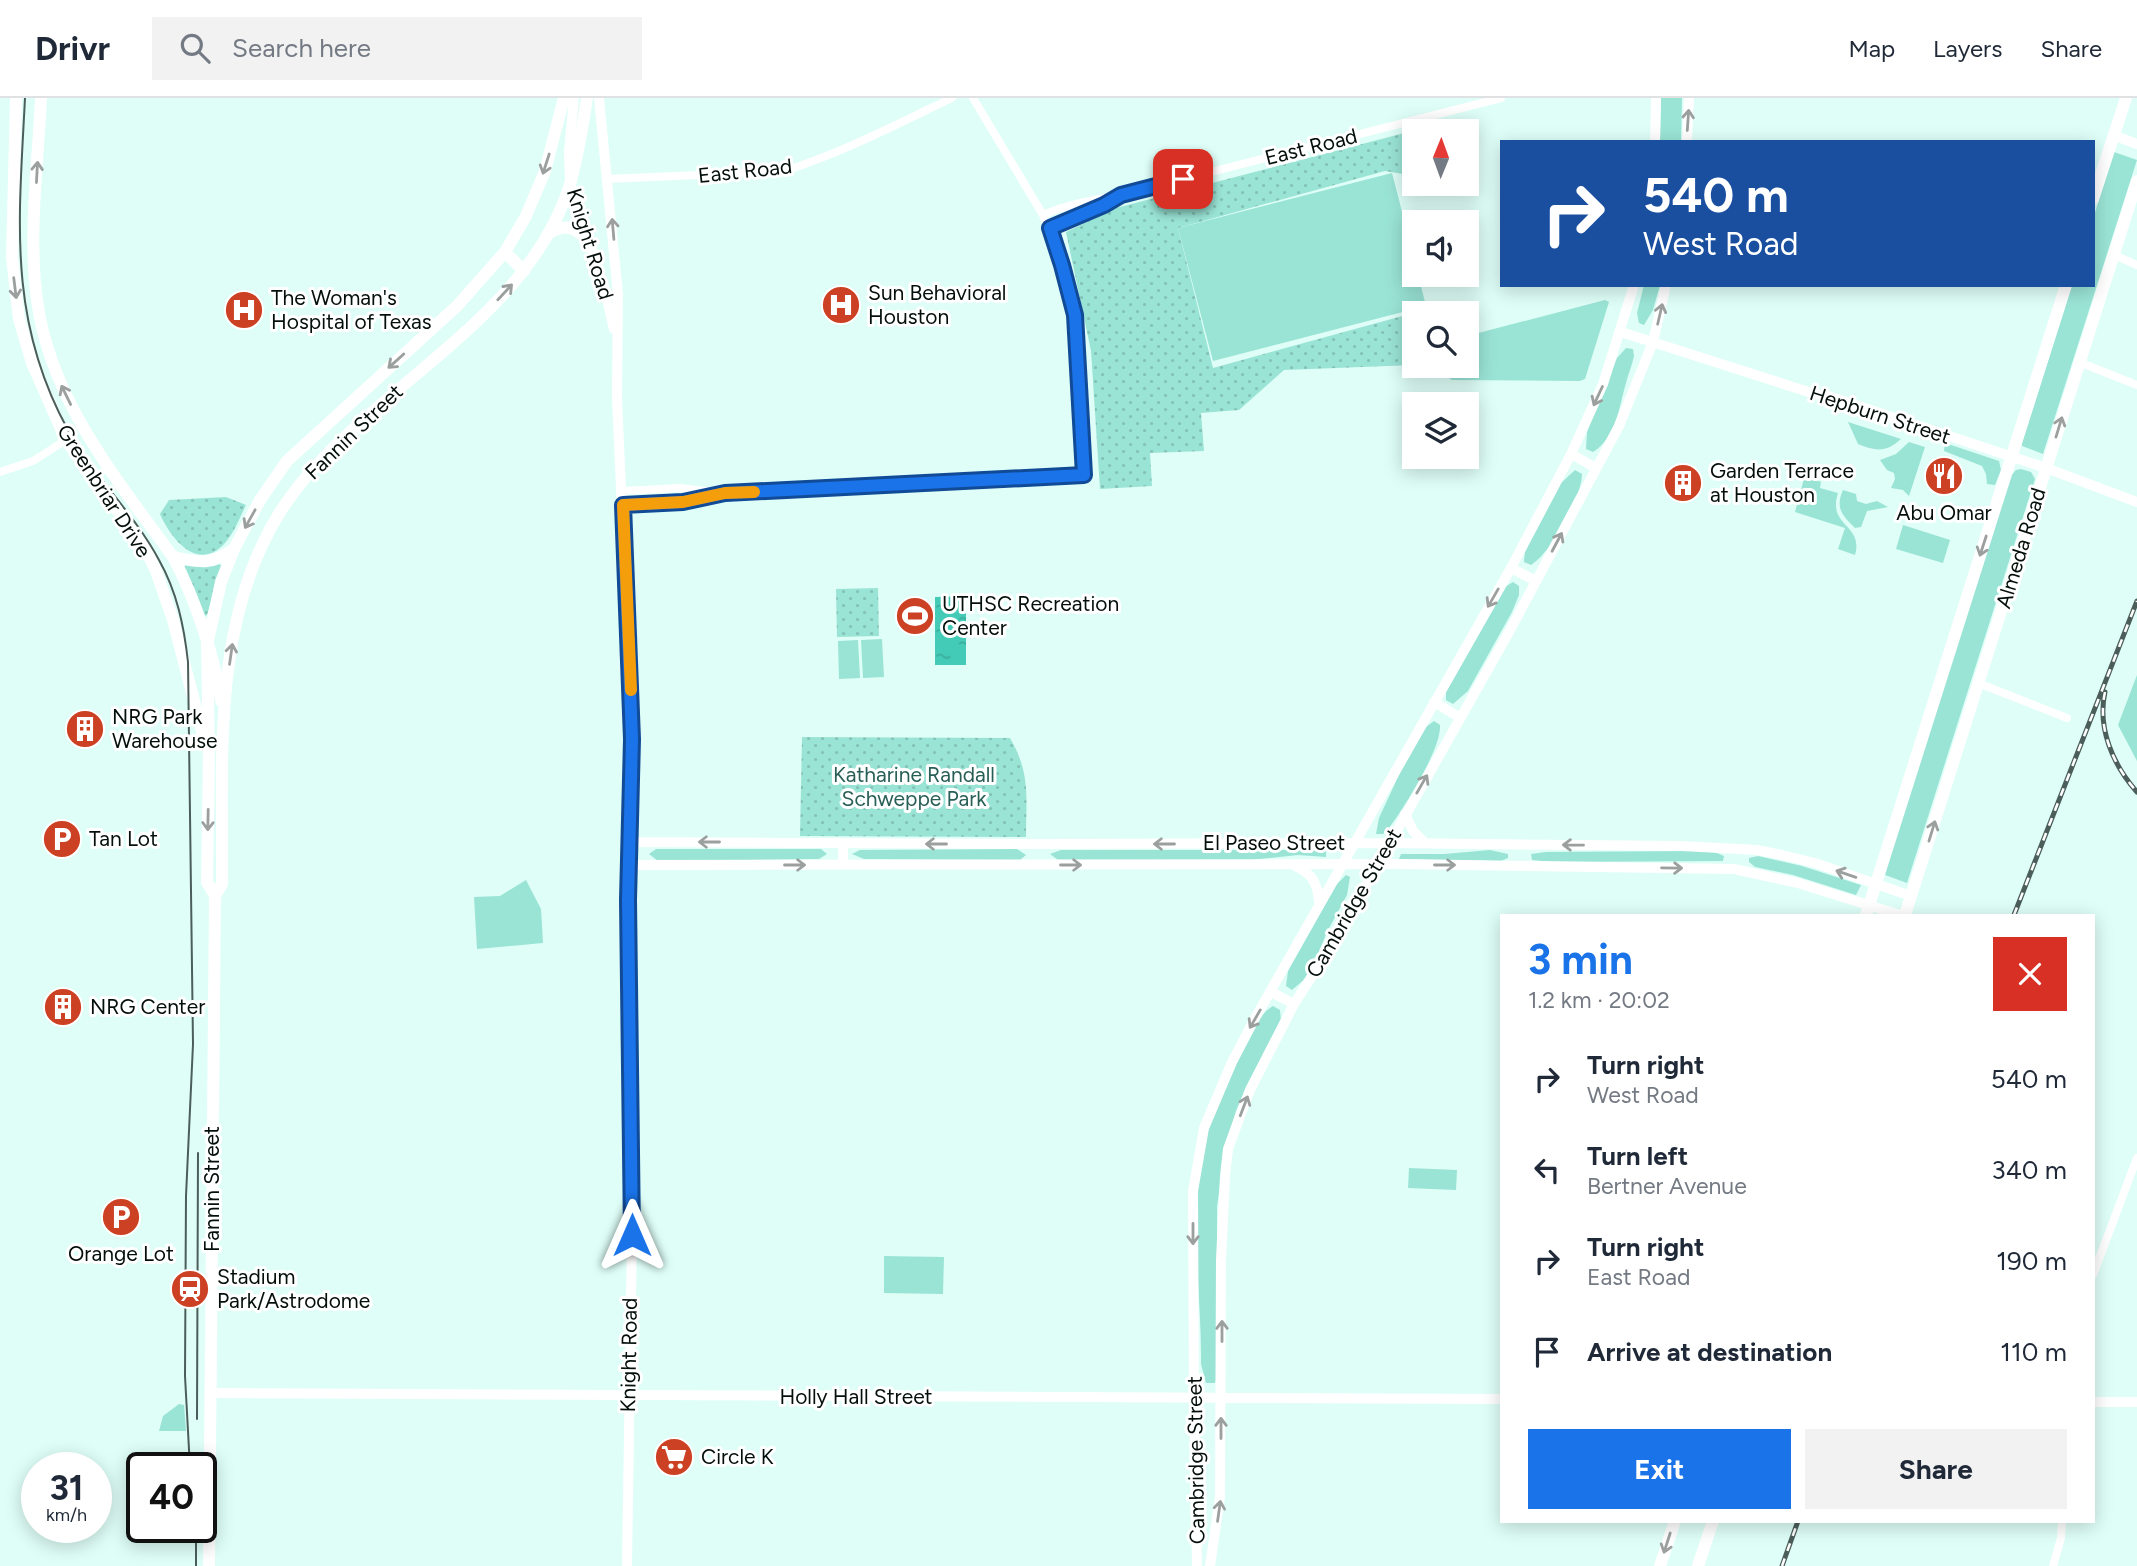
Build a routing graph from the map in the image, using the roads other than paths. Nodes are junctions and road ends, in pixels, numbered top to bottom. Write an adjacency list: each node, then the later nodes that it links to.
1 (16, 98): 38 (main road, Greenbriar Drive, one-way to 38)
2 (40, 98): 49 (main road, Greenbriar Drive, one-way to 2)
3 (564, 98): 26 (main road, Fannin Street, one-way to 26)
4 (575, 98): 19 (street, Knight Road)
5 (587, 98): 19 (main road, Fannin Street)
6 (599, 98): 17 (street, Knight Road)
7 (952, 98): 17 (street, East Road)
8 (973, 98): 22 (street)
9 (1500, 98): 21 (street, East Road)
10 (1656, 98): 14 (street)
11 (1689, 98): 15 (street, one-way to 11)
12 (2126, 98): 13 (main road)
13 (2113, 135): 16 (street); 20 (main road)
14 (1655, 140)
15 (1686, 140)
16 (2137, 144)
17 (608, 179): 35 (street, Knight Road, one-way to 17)
18 (2137, 181): 27 (main road, Almeda Road)
19 (570, 183): 24 (main road, Fannin Street); 25 (street, Knight Road)
20 (2095, 193)
21 (1121, 195): 22 (street, East Road); 23 (street, East Road)
22 (1043, 215): 23 (street)
23 (1050, 228): 45 (street)
24 (547, 235): 25 (main road); 29 (main road, Fannin Street)
25 (590, 243): 35 (street, Knight Road)
26 (505, 252): 29 (main road); 48 (main road, Fannin Street, one-way to 48)
27 (2114, 255): 28 (street); 36 (main road, Almeda Road)
28 (2137, 264)
29 (524, 271): 57 (main road, Fannin Street, one-way to 29)
30 (1633, 287): 33 (street, Cambridge Street)
31 (1666, 287): 34 (street, Cambridge Street, one-way to 31)
32 (2065, 287): 40 (main road, Almeda Road)
33 (1621, 332): 34 (street, Hepburn Street); 39 (street, Cambridge Street, one-way to 39)
34 (1653, 342): 40 (street, Hepburn Street); 41 (street, Cambridge Street)
35 (618, 346): 44 (street, Knight Road)
36 (2079, 362): 37 (street); 42 (main road, Almeda Road, one-way to 36)
37 (2137, 384)
38 (66, 440): 43 (street); 58 (main road, Greenbriar Drive)
39 (1571, 454): 41 (street); 50 (street, Cambridge Street)
40 (2011, 458): 42 (street, Hepburn Street); 76 (main road, Almeda Road, one-way to 76)
41 (1597, 468): 51 (street, Cambridge Street, one-way to 41)
42 (2046, 468): 46 (street, Hepburn Street); 53 (main road, Almeda Road)
43 (0, 472)
44 (622, 491): 45 (street); 47 (street, Knight Road)
45 (725, 493): 47 (street)
46 (2137, 502)
47 (623, 505): 60 (street, Knight Road)
48 (234, 548): 49 (main road); 52 (main road, Fannin Street)
49 (173, 557): 52 (main road, Greenbriar Drive)
50 (1511, 568): 51 (street); 54 (street, Cambridge Street, one-way to 54)
51 (1536, 581): 55 (street, Cambridge Street)
52 (207, 645): 57 (main road, Greenbriar Drive); 58 (main road, Fannin Street)
53 (1978, 682): 56 (street); 78 (main road, Almeda Road, one-way to 53)
54 (1434, 702): 55 (street); 61 (street, Cambridge Street)
55 (1459, 717): 59 (street, Cambridge Street, one-way to 55)
56 (2067, 718)
57 (224, 722): 77 (main road, Fannin Street)
58 (209, 757): 77 (main road, Fannin Street, one-way to 77)
59 (1405, 814): 62 (street, Cambridge Street); 63 (street)
60 (629, 842): 64 (street, El Paseo Street, one-way to 60); 71 (street, Knight Road)
61 (1354, 843): 62 (street, El Paseo Street); 65 (street, El Paseo Street, one-way to 65); 69 (street, Cambridge Street)
62 (1388, 843): 63 (street, El Paseo Street); 70 (street, Cambridge Street)
63 (1426, 843): 66 (street, El Paseo Street)
64 (843, 844): 65 (street, El Paseo Street, one-way to 64); 72 (street)
65 (1039, 844): 73 (street)
66 (1521, 845): 67 (street, El Paseo Street, one-way to 66); 74 (street)
67 (1734, 849): 75 (street); 76 (street, El Paseo Street, one-way to 67)
68 (1288, 864): 69 (street, El Paseo Street); 73 (street, El Paseo Street, one-way to 68); 79 (street)
69 (1342, 864): 70 (street, El Paseo Street); 79 (street, Cambridge Street)
70 (1376, 864): 74 (street, El Paseo Street, one-way to 74); 84 (street, Cambridge Street)
71 (628, 865): 72 (street, El Paseo Street, one-way to 72); 88 (street, Knight Road)
72 (843, 865): 73 (street, El Paseo Street)
73 (1035, 865)
74 (1521, 865): 75 (street, El Paseo Street, one-way to 75)
75 (1734, 869): 80 (street, El Paseo Street)
76 (1875, 884): 78 (street, El Paseo Street); 80 (main road, Almeda Road)
77 (215, 896): 87 (main road, Fannin Street)
78 (1911, 896): 82 (main road, Almeda Road)
79 (1319, 903): 83 (street, Cambridge Street)
80 (1868, 910): 81 (street, El Paseo Street)
81 (1896, 914)
82 (1903, 914)
83 (1271, 992): 84 (street); 89 (street, Cambridge Street, one-way to 89)
84 (1294, 1004): 90 (street, Cambridge Street, one-way to 84)
85 (2137, 1158): 86 (street)
86 (2095, 1270)
87 (210, 1393): 88 (street, Holly Hall Street); 97 (main road, Fannin Street)
88 (629, 1395): 89 (street, Holly Hall Street); 98 (street, Knight Road)
89 (1194, 1399): 90 (street, Holly Hall Street); 99 (street, Cambridge Street)
90 (1222, 1399): 91 (street, Holly Hall Street); 100 (street, Cambridge Street, one-way to 90)
91 (1500, 1399)
92 (2095, 1402): 93 (street)
93 (2137, 1402)
94 (1674, 1523): 101 (main road, one-way to 101)
95 (1712, 1523): 102 (main road)
96 (2062, 1523): 103 (street)
97 (209, 1566)
98 (627, 1566)
99 (1197, 1566)
100 (1210, 1566)
101 (1660, 1566)
102 (1698, 1566)
103 (2053, 1566)

